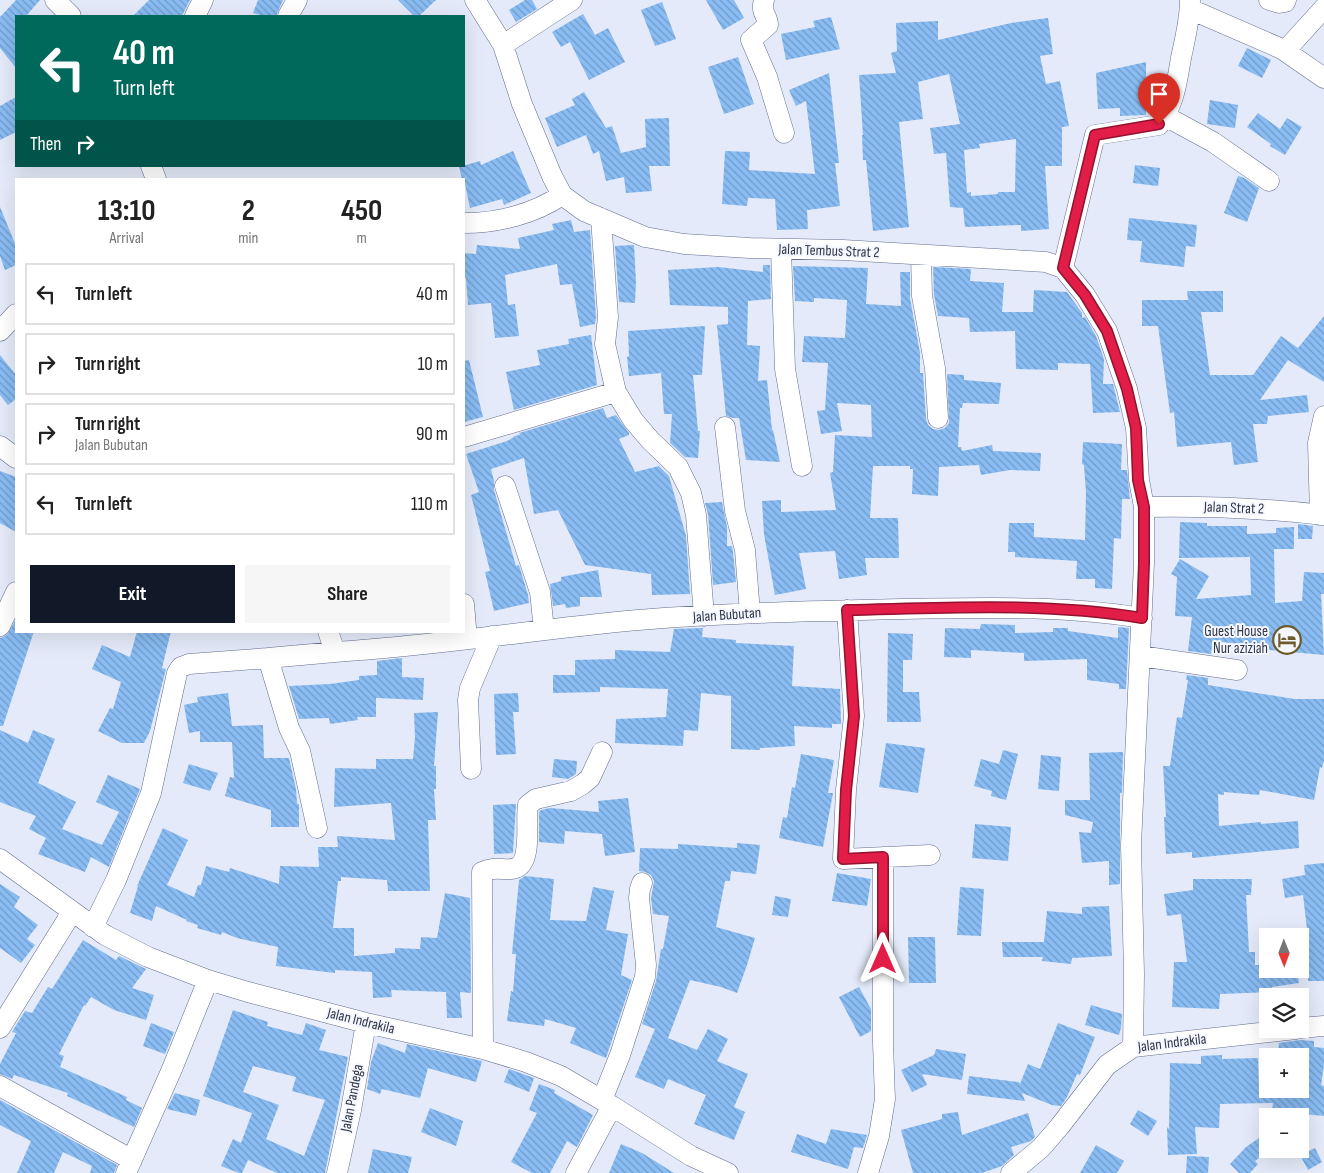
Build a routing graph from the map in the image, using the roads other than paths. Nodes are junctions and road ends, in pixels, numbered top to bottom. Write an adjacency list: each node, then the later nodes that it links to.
1 (55, 0): 11 (street)
2 (203, 0): 12 (street)
3 (297, 0): 13 (street)
4 (474, 0): 14 (street, Jalan Tembus Strat 2)
5 (572, 0): 14 (street)
6 (764, 0): 18 (street)
7 (1269, 0): 8 (street)
8 (1286, 0)
9 (1190, 4): 15 (street); 17 (street)
10 (1324, 8): 15 (street)
11 (71, 15)
12 (196, 15)
13 (289, 15)
14 (503, 45): 20 (street, Jalan Tembus Strat 2)
15 (1285, 51): 16 (street)
16 (1324, 78)
17 (1169, 108): 19 (street); 25 (street)
18 (784, 132)
19 (1269, 181)
20 (562, 195): 21 (street, Jalan Tembus Strat 2); 22 (street)
21 (601, 218): 23 (street, Jalan Tembus Strat 2); 28 (street)
22 (465, 223)
23 (781, 249): 24 (street, Jalan Tembus Strat 2); 35 (street)
24 (921, 255): 25 (street, Jalan Tembus Strat 2); 30 (street)
25 (1063, 268): 37 (street)
26 (15, 315): 27 (street)
27 (0, 331)
28 (616, 392): 32 (street); 43 (street)
29 (1324, 416): 38 (street)
30 (938, 418)
31 (725, 427): 41 (street)
32 (465, 437)
33 (0, 446): 34 (street)
34 (15, 457)
35 (802, 466)
36 (505, 486): 46 (street)
37 (1144, 507): 38 (street, Jalan Strat 2); 44 (street)
38 (1322, 515)
39 (15, 594): 45 (street)
40 (847, 610): 41 (street, Jalan Bubutan); 44 (street, Jalan Bubutan); 58 (street)
41 (750, 613): 43 (street, Jalan Bubutan)
42 (465, 616): 49 (street)
43 (704, 616): 46 (street, Jalan Bubutan)
44 (1142, 618): 51 (street)
45 (0, 626)
46 (544, 630): 48 (street, Jalan Bubutan)
47 (329, 633): 50 (street)
48 (492, 636): 49 (street, Jalan Bubutan); 55 (street)
49 (467, 639): 50 (street, Jalan Bubutan)
50 (335, 652): 52 (street, Jalan Bubutan)
51 (1140, 656): 53 (street); 69 (street)
52 (268, 658): 56 (street); 62 (street, Jalan Bubutan)
53 (1238, 670)
54 (602, 752): 70 (street)
55 (472, 769)
56 (317, 828)
57 (930, 855): 58 (street)
58 (883, 857): 77 (street)
59 (0, 859): 61 (street, Jalan Indrakila)
60 (642, 883): 72 (street)
61 (72, 912): 62 (street, Jalan Indrakila); 67 (street)
62 (93, 927): 63 (street, Jalan Indrakila)
63 (208, 980): 64 (street, Jalan Indrakila); 73 (street)
64 (366, 1023): 70 (street, Jalan Indrakila); 74 (street, Jalan Pandega)
65 (1324, 1026): 66 (street)
66 (1309, 1027)
67 (0, 1028)
68 (1259, 1033): 69 (street, Jalan Indrakila)
69 (1133, 1047): 78 (street, Jalan Indrakila)
70 (483, 1050): 72 (street, Jalan Indrakila)
71 (0, 1086): 73 (street)
72 (607, 1103): 75 (street); 76 (street, Jalan Indrakila)
73 (129, 1167)
74 (337, 1173)
75 (576, 1173)
76 (728, 1173)
77 (868, 1173)
78 (1011, 1173)

